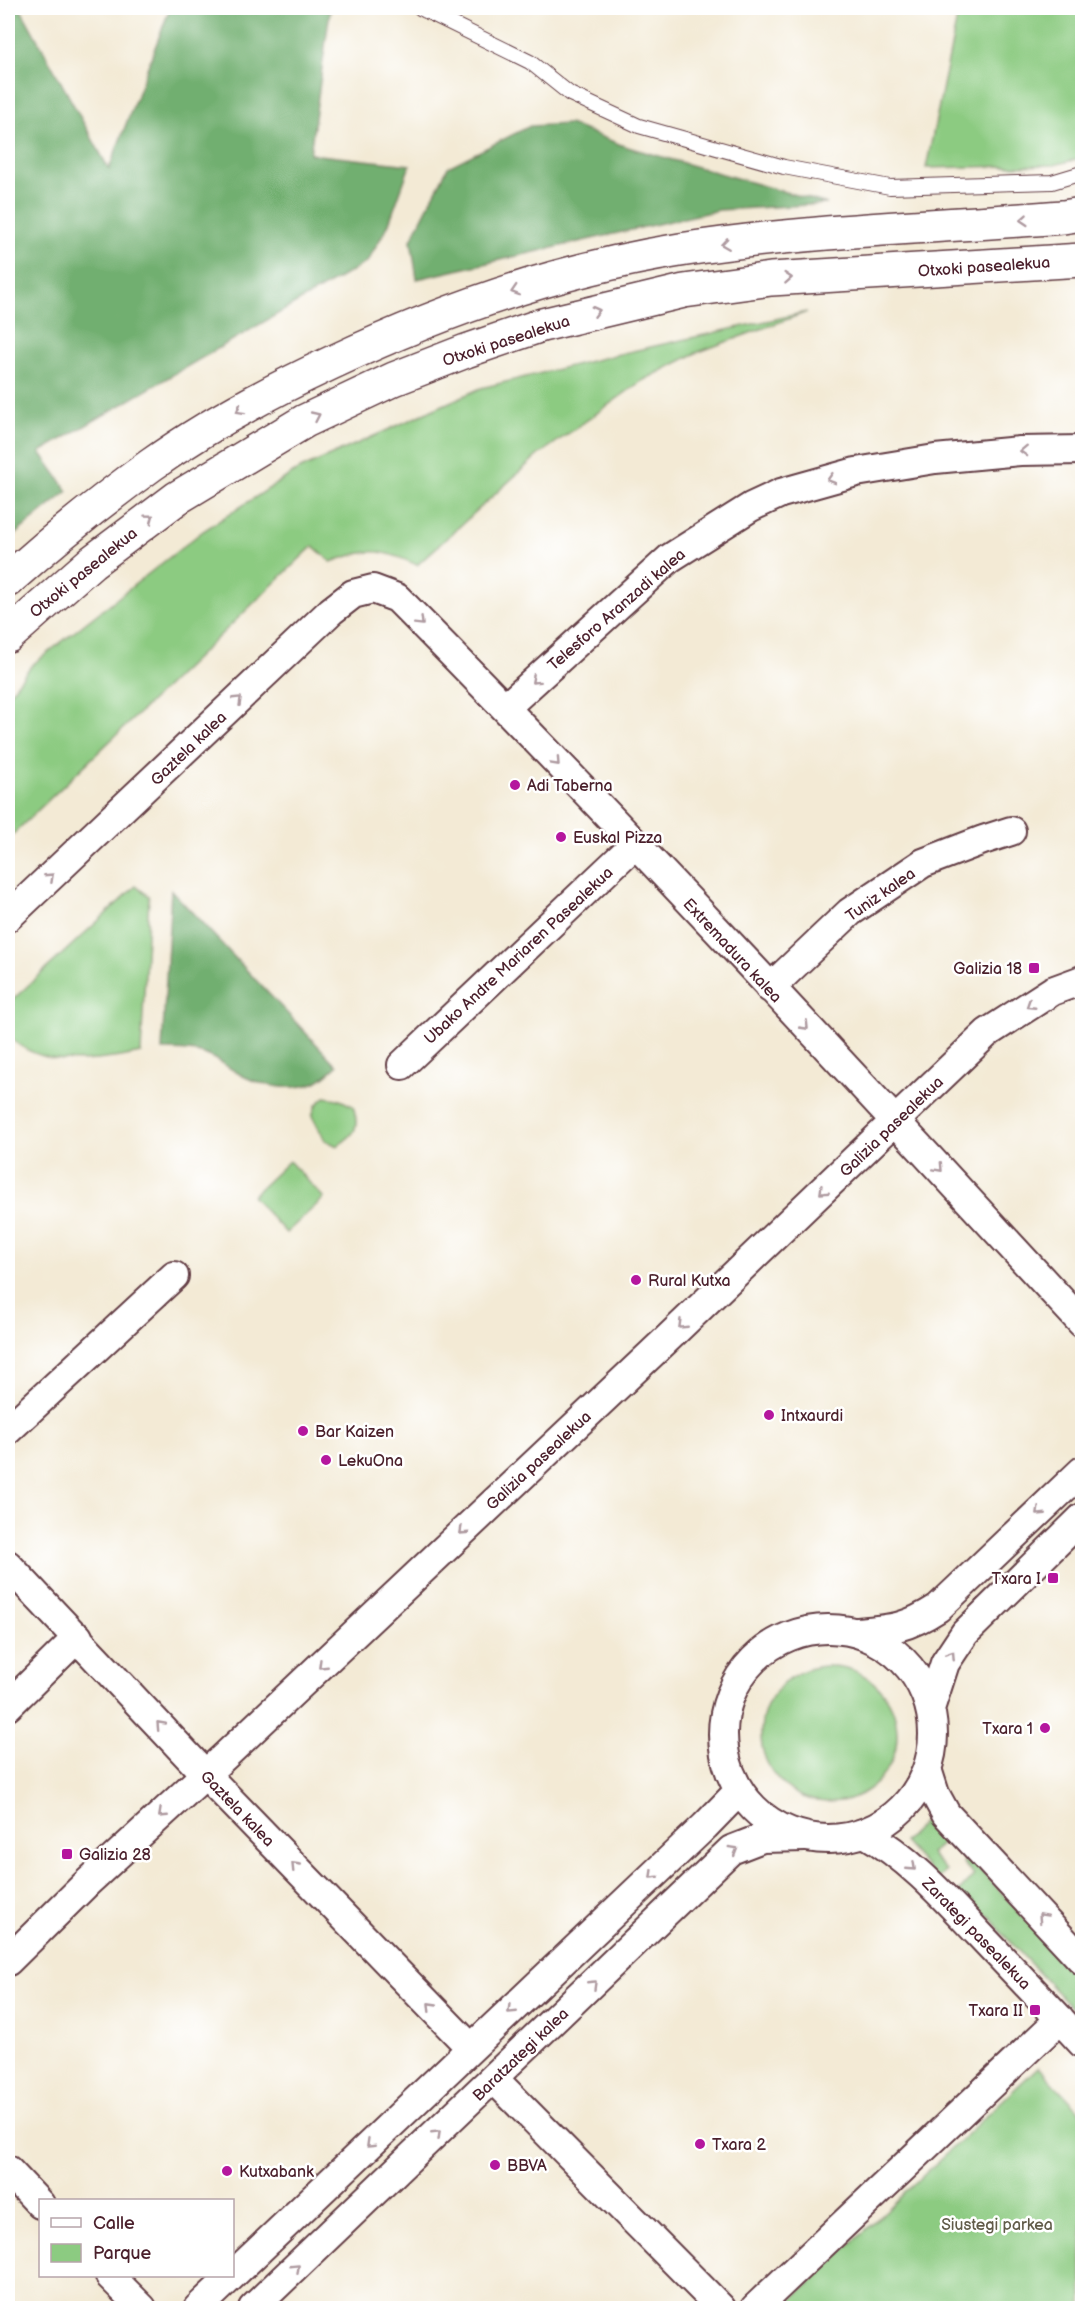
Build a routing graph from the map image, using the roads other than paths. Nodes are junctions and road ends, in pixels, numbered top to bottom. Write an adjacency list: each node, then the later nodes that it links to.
1 (420, 8): 2 (lane)
2 (1083, 173)
3 (1083, 214): 6 (main road, one-way to 6)
4 (1083, 260): 8 (main road, Otxoki pasealekua, one-way to 4)
5 (1083, 450): 9 (street, Telesforo Aranzadi kalea, one-way to 9)
6 (8, 580)
7 (373, 590): 9 (street, Extremadura kalea, one-way to 9); 12 (street, Gaztela kalea, one-way to 7)
8 (8, 636)
9 (505, 708): 11 (street, Extremadura kalea, one-way to 11)
10 (1011, 831): 14 (street, Tuniz kalea)
11 (634, 845): 14 (street, Extremadura kalea); 15 (street, Ubako Andre Mariaren Pasealekua)
12 (8, 917)
13 (1083, 980): 16 (street, Galizia pasealekua, one-way to 16)
14 (770, 988): 16 (street, Extremadura kalea, one-way to 16)
15 (402, 1065)
16 (896, 1122): 18 (street, Extremadura kalea, one-way to 18); 28 (street, Galizia pasealekua, one-way to 28)
17 (174, 1276): 19 (street)
18 (1083, 1323)
19 (8, 1430)
20 (1083, 1471): 23 (street, one-way to 23)
21 (1083, 1518): 26 (street, one-way to 21)
22 (8, 1565): 24 (street, Gaztela kalea)
23 (857, 1632): 26 (street); 29 (street)
24 (78, 1637): 25 (street); 28 (street, Gaztela kalea, one-way to 24)
25 (8, 1706)
26 (930, 1709): 27 (street)
27 (927, 1769): 30 (street); 32 (street, one-way to 27)
28 (205, 1774): 33 (street, Galizia pasealekua, one-way to 33); 36 (street, Gaztela kalea, one-way to 28)
29 (740, 1791): 31 (street); 36 (street, one-way to 36)
30 (865, 1833): 31 (street); 34 (street, Zarategi pasealekua, one-way to 34)
31 (805, 1837): 37 (street, Baratzategi kalea, one-way to 31)
32 (1083, 1960)
33 (8, 1961)
34 (1060, 2019): 35 (street, Zarategi pasealekua); 47 (street)
35 (1083, 2043)
36 (471, 2048): 40 (street, one-way to 40)
37 (494, 2079): 45 (street, Baratzategi kalea, one-way to 37); 46 (street)
38 (8, 2170): 39 (street)
39 (39, 2203)
40 (234, 2274)
41 (111, 2277): 43 (street)
42 (231, 2277): 44 (street, one-way to 44)
43 (142, 2308)
44 (198, 2308)
45 (254, 2308)
46 (721, 2308)
47 (755, 2308)

